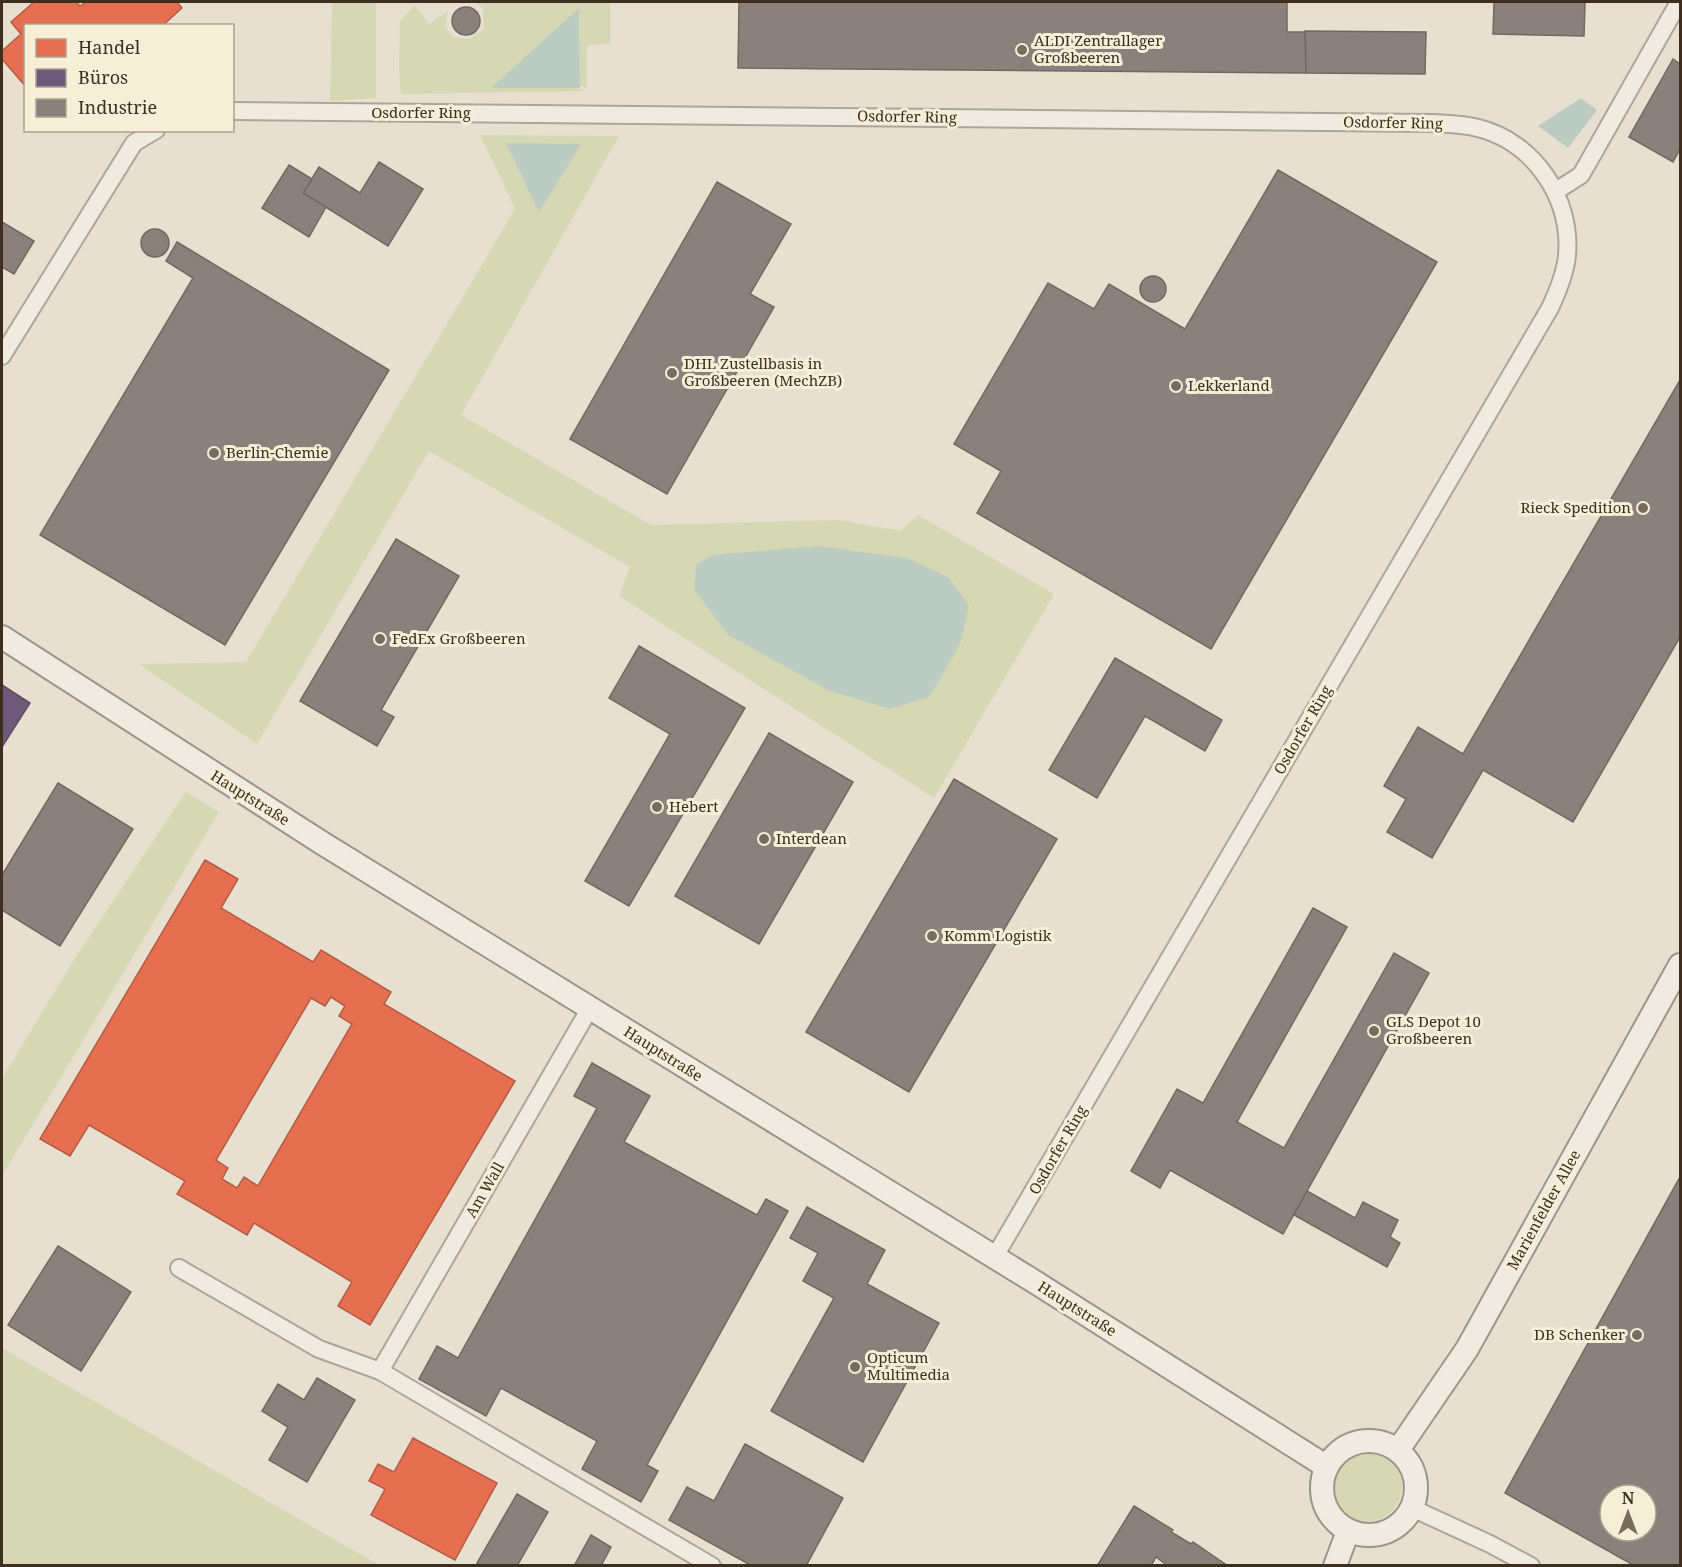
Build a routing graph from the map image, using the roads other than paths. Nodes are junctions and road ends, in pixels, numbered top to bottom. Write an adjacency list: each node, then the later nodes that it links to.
1 (1679, 2): 4 (street)
2 (234, 111): 4 (street, Osdorfer Ring)
3 (153, 132): 5 (street)
4 (1556, 191): 9 (street, Osdorfer Ring)
5 (2, 356)
6 (2, 637): 8 (street, Hauptstraße)
7 (1680, 965): 12 (street, Marienfelder Allee)
8 (590, 1008): 9 (street, Hauptstraße); 11 (street, Am Wall)
9 (994, 1258): 13 (street, Hauptstraße)
10 (179, 1268): 11 (street)
11 (380, 1371): 16 (street)
12 (1398, 1450): 13 (street); 14 (street)
13 (1327, 1467): 15 (street)
14 (1412, 1508): 15 (street); 18 (street)
15 (1348, 1531): 17 (street)
16 (712, 1566)
17 (1335, 1566)
18 (1531, 1566)

